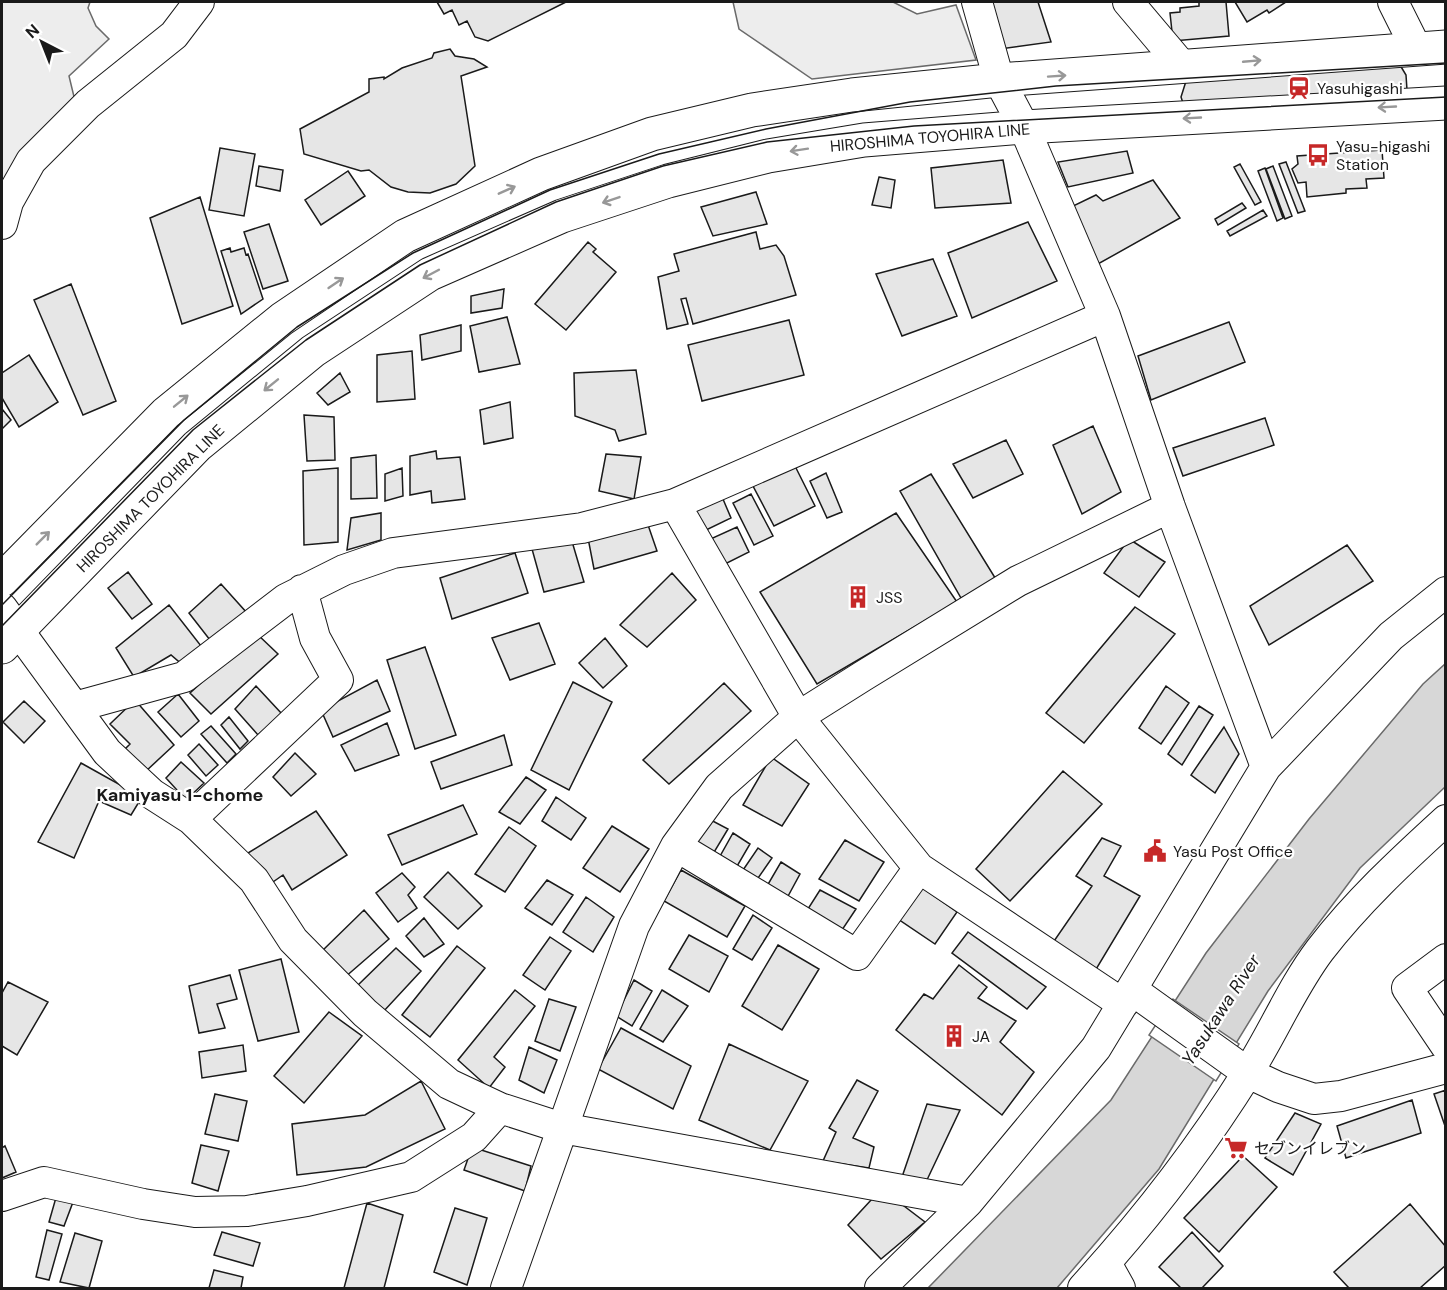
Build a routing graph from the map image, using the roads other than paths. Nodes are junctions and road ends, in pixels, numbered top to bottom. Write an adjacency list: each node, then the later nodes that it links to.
1 (199, 2): 10 (street)
2 (977, 2): 7 (street)
3 (1128, 2): 6 (street)
4 (1394, 2): 5 (street)
5 (1431, 47): 6 (main road, one-way to 5)
6 (1182, 66): 7 (main road, one-way to 6)
7 (999, 80): 9 (street); 14 (main road, one-way to 7)
8 (1444, 106): 9 (main road, HIROSHIMA TOYOHIRA LINE, one-way to 9)
9 (1024, 127): 11 (street); 17 (main road, HIROSHIMA TOYOHIRA LINE, one-way to 17)
10 (2, 224)
11 (1105, 316): 12 (street); 13 (street)
12 (675, 504): 15 (street); 19 (street)
13 (1170, 507): 19 (street); 20 (street)
14 (2, 580)
15 (302, 590): 18 (street); 21 (street)
16 (1446, 592): 20 (street)
17 (7, 629): 18 (street)
18 (75, 707): 21 (street)
19 (798, 717): 23 (street); 24 (street)
20 (1266, 767): 26 (street)
21 (191, 819): 30 (street)
22 (1446, 820): 28 (street)
23 (676, 846): 24 (street); 31 (street)
24 (919, 867): 26 (street)
25 (1446, 958): 27 (street)
26 (1132, 996): 28 (street); 33 (street)
27 (1446, 1046)
28 (1241, 1068): 29 (street); 34 (street)
29 (1446, 1068)
30 (500, 1108): 31 (street); 32 (street)
31 (562, 1128): 33 (street); 35 (street)
32 (2, 1196)
33 (968, 1202): 36 (street)
34 (1113, 1276): 37 (street)
35 (506, 1288)
36 (880, 1288)
37 (1083, 1288)

